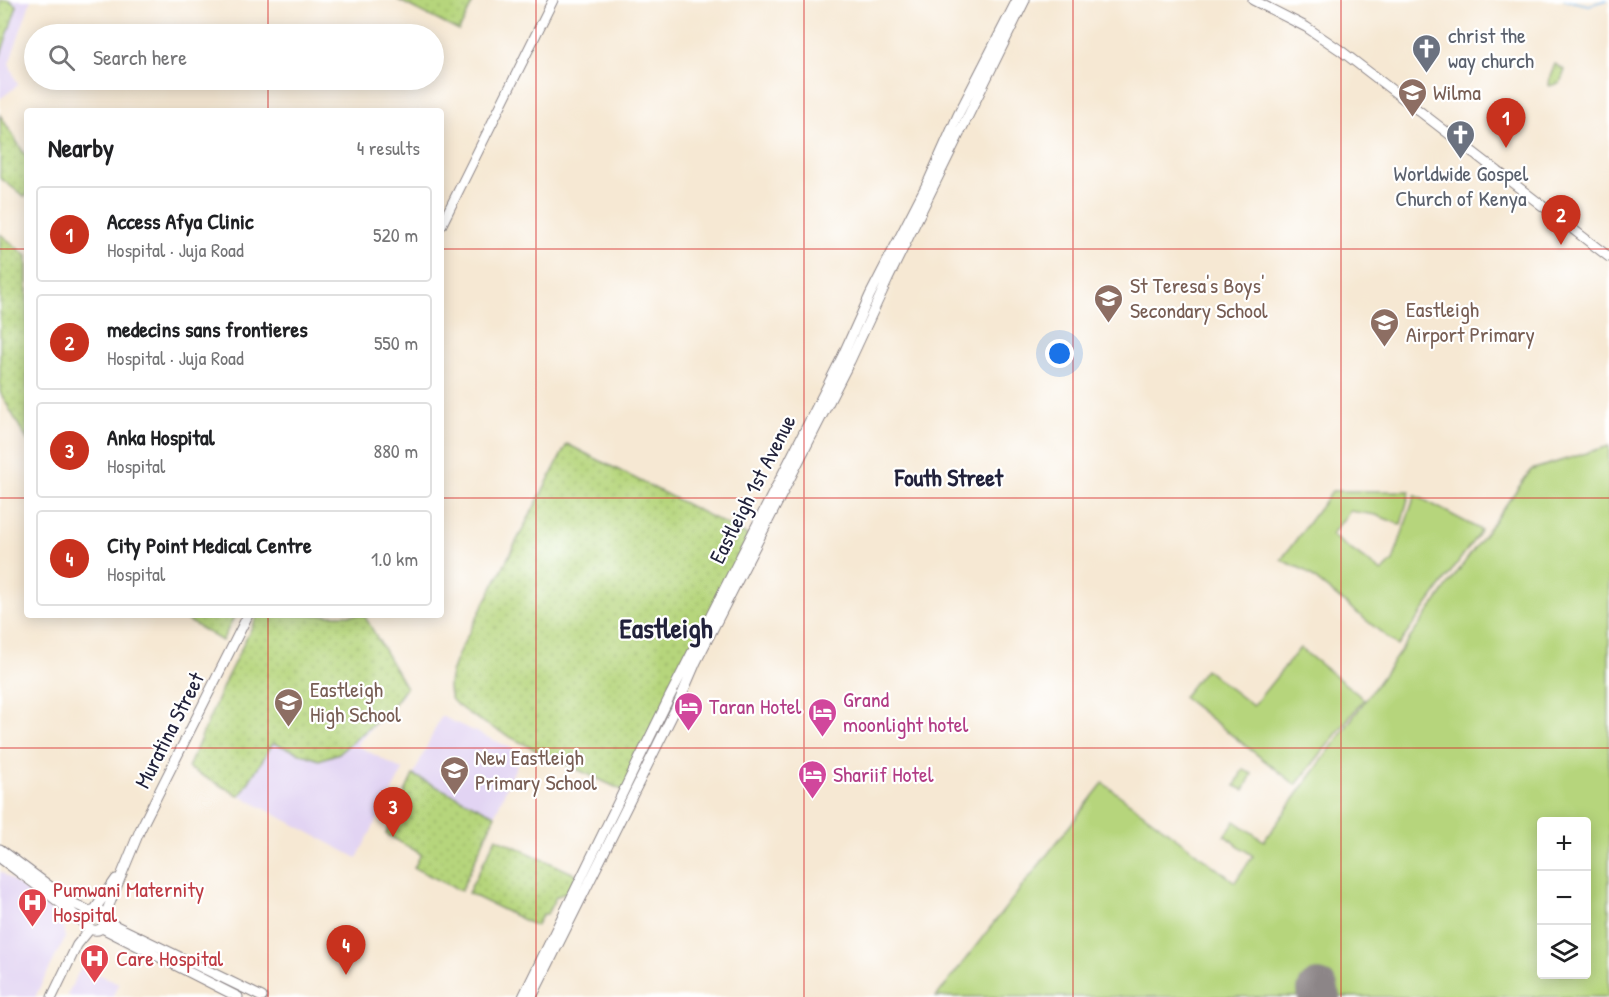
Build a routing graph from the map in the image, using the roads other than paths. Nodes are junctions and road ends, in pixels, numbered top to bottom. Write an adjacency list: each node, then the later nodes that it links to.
1 (553, 0): 5 (main road)
2 (1017, 0): 17 (main road, Eastleigh 1st Avenue)
3 (1025, 0): 18 (main road, Eastleigh 1st Avenue)
4 (1253, 0): 6 (main road)
5 (444, 220)
6 (1609, 258)
7 (247, 618): 10 (main road, Muratina Street)
8 (0, 849): 11 (main road)
9 (0, 858): 13 (main road)
10 (125, 864): 11 (main road, Muratina Street); 12 (main road, Muratina Street)
11 (92, 910): 12 (main road); 13 (main road)
12 (104, 921): 13 (main road); 15 (main road); 16 (main road)
13 (88, 927): 14 (main road)
14 (52, 997)
15 (238, 997)
16 (262, 997)
17 (523, 997)
18 (532, 997)

